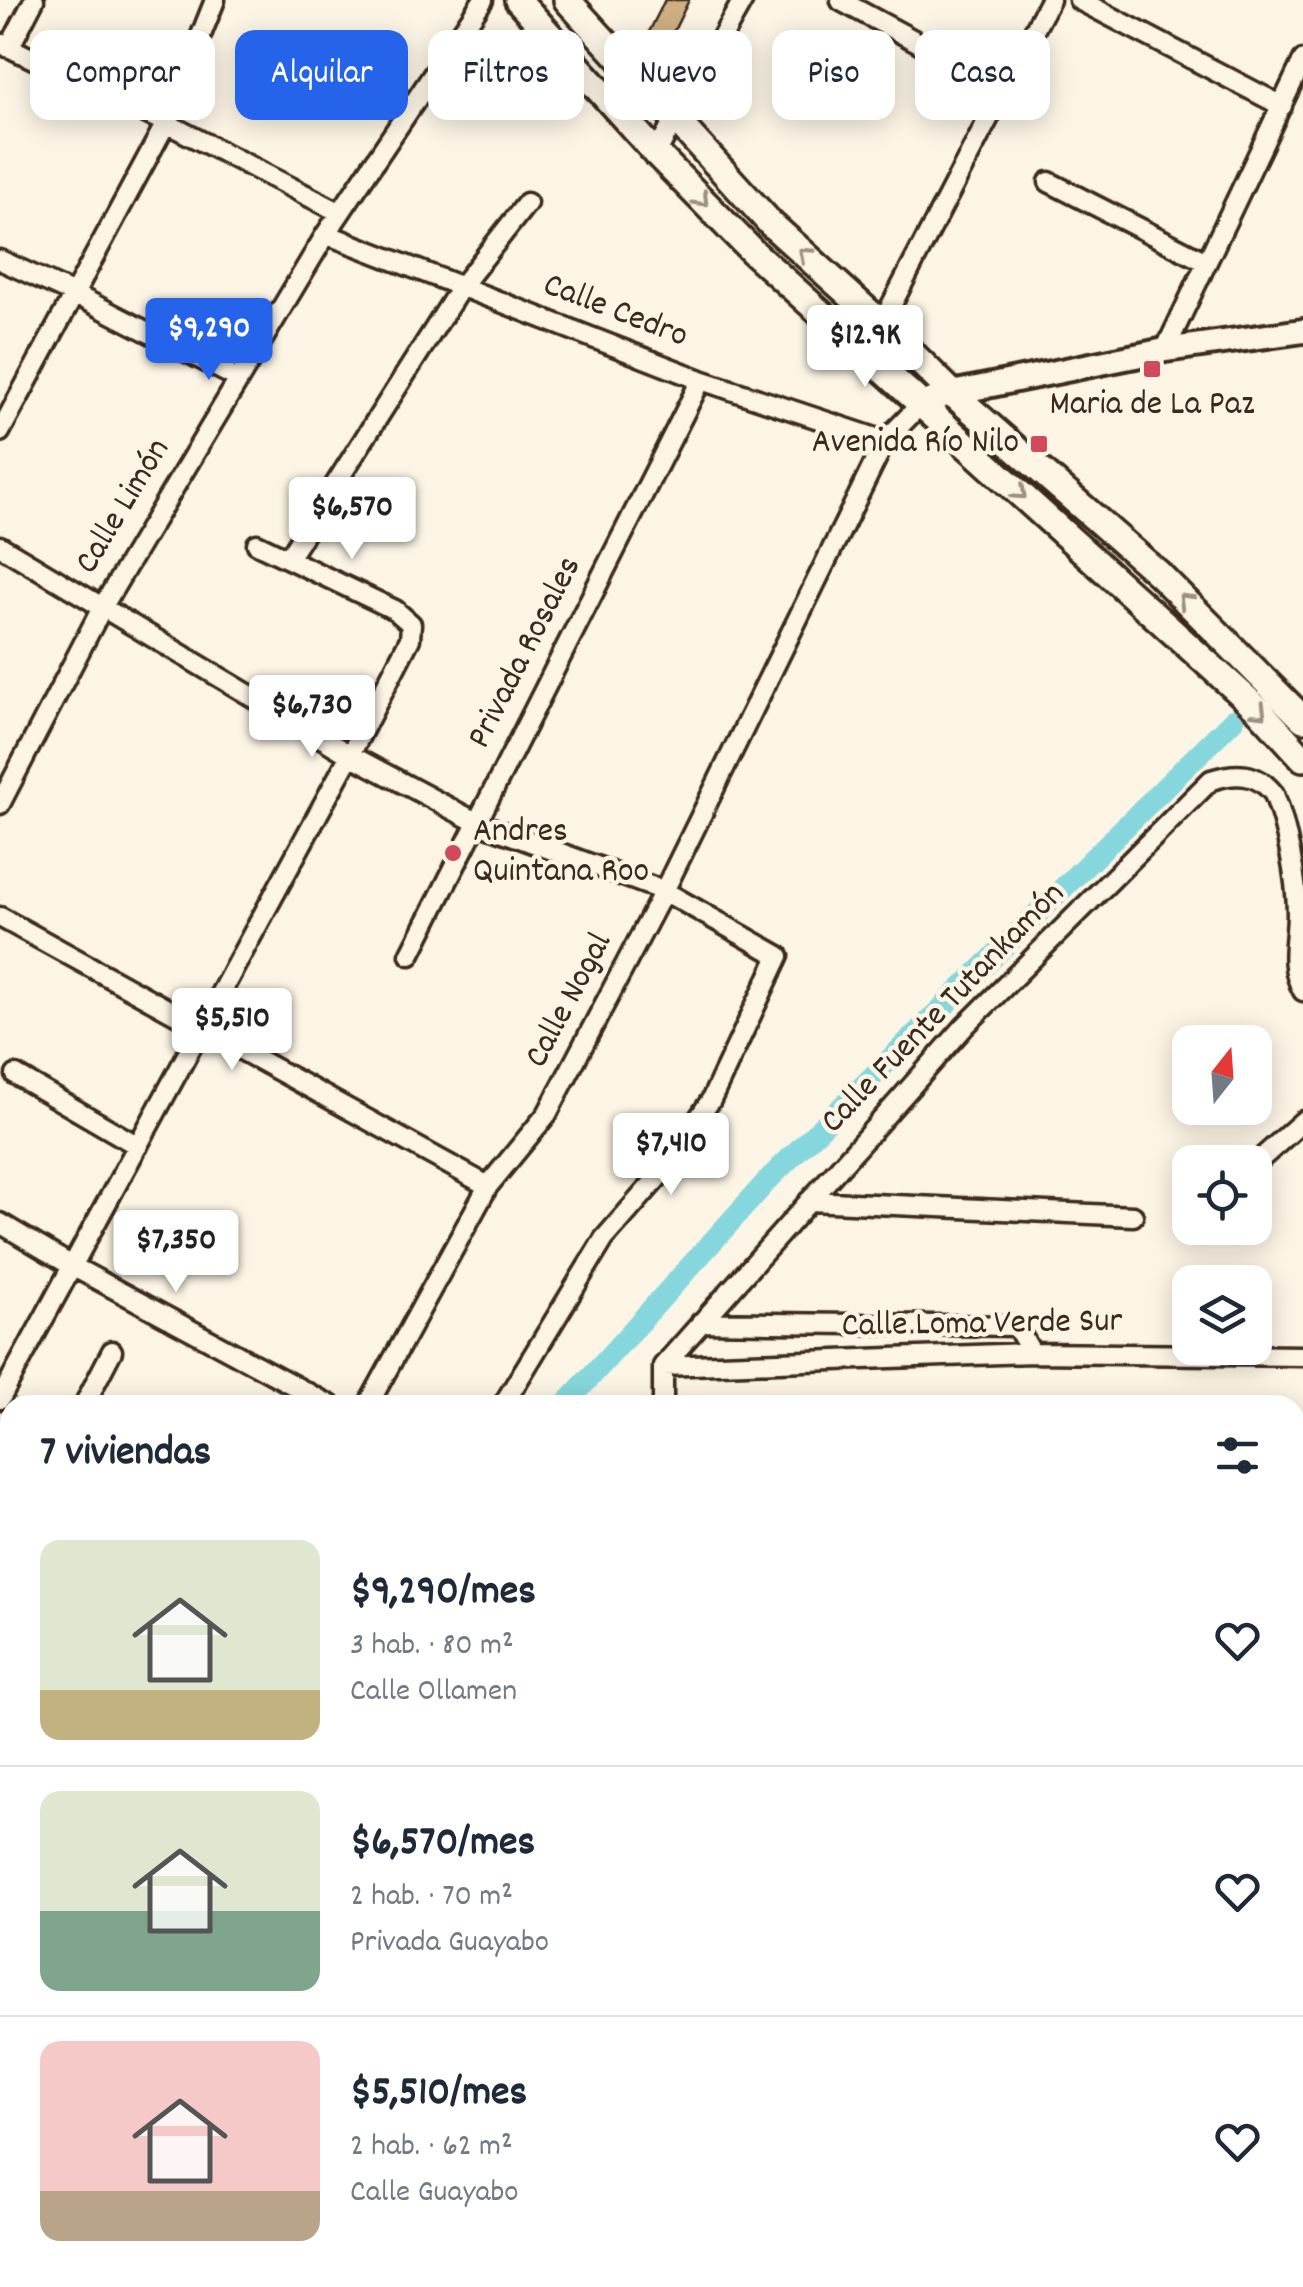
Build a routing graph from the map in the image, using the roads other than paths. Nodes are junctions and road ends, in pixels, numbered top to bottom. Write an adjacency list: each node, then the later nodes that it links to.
1 (34, 0): 14 (street)
2 (215, 0): 19 (street)
3 (483, 0): 23 (street, Calle Limón)
4 (518, 0): 20 (main road)
5 (567, 0): 12 (main road)
6 (743, 0): 10 (street)
7 (1050, 0): 11 (street)
8 (1079, 0): 16 (street)
9 (841, 2): 13 (street)
10 (726, 30)
11 (1034, 30)
12 (604, 41)
13 (915, 41)
14 (4, 46): 19 (street)
15 (1303, 60): 16 (street)
16 (1282, 106): 26 (street)
17 (674, 120): 20 (street); 29 (main road, one-way to 17)
18 (987, 120): 29 (street)
19 (166, 123): 23 (street); 28 (street)
20 (656, 152): 32 (main road, one-way to 32)
21 (1049, 182): 26 (street)
22 (527, 203): 27 (street)
23 (340, 212): 24 (street, Calle Limón)
24 (326, 234): 27 (street, Calle Cedro); 33 (street, Calle Limón)
25 (0, 260): 28 (street)
26 (1206, 262): 31 (street)
27 (461, 287): 34 (street, Calle Cedro); 41 (street)
28 (74, 294): 33 (street); 37 (street)
29 (882, 324): 32 (street); 35 (main road)
30 (1303, 331): 31 (street)
31 (1164, 350): 35 (street)
32 (866, 354): 36 (main road)
33 (239, 379): 42 (street, Calle Limón)
34 (700, 380): 38 (street, Calle Cedro); 47 (street, Privada Rosales)
35 (952, 393): 36 (street); 43 (main road, one-way to 35)
36 (922, 404): 38 (street, Calle Nogal); 45 (main road, one-way to 45)
37 (0, 432)
38 (885, 440): 48 (street, Calle Nogal)
39 (257, 544): 41 (street)
40 (0, 546): 42 (street)
41 (289, 557): 44 (street)
42 (103, 606): 44 (street); 46 (street, Calle Limón)
43 (1303, 719)
44 (350, 755): 47 (street); 52 (street)
45 (1303, 758)
46 (0, 804)
47 (476, 822): 48 (street); 50 (street, Privada Rosales)
48 (664, 891): 58 (street, Calle Nogal); 72 (street)
49 (0, 917): 52 (street)
50 (410, 955)
51 (1303, 991): 59 (street, Calle Fuente Tutankamón)
52 (202, 1028): 56 (street); 58 (street)
53 (16, 1075): 56 (street)
54 (1303, 1121): 57 (street)
55 (1303, 1144): 57 (street)
56 (138, 1146): 62 (street)
57 (1274, 1147)
58 (488, 1186): 71 (street, Calle Nogal)
59 (809, 1201): 60 (street); 63 (street, Calle Fuente Tutankamón)
60 (1133, 1216)
61 (0, 1223): 62 (street)
62 (72, 1266): 68 (street); 70 (street)
63 (702, 1322): 65 (street); 67 (street, Calle Fuente Tutankamón)
64 (112, 1351): 69 (street)
65 (1032, 1353): 66 (street, Calle Loma Verde Sur); 67 (street, Calle Loma Verde Sur)
66 (1303, 1356)
67 (663, 1366): 73 (street)
68 (2, 1395)
69 (91, 1395)
70 (311, 1395)
71 (373, 1395)
72 (509, 1395)
73 (663, 1395)

